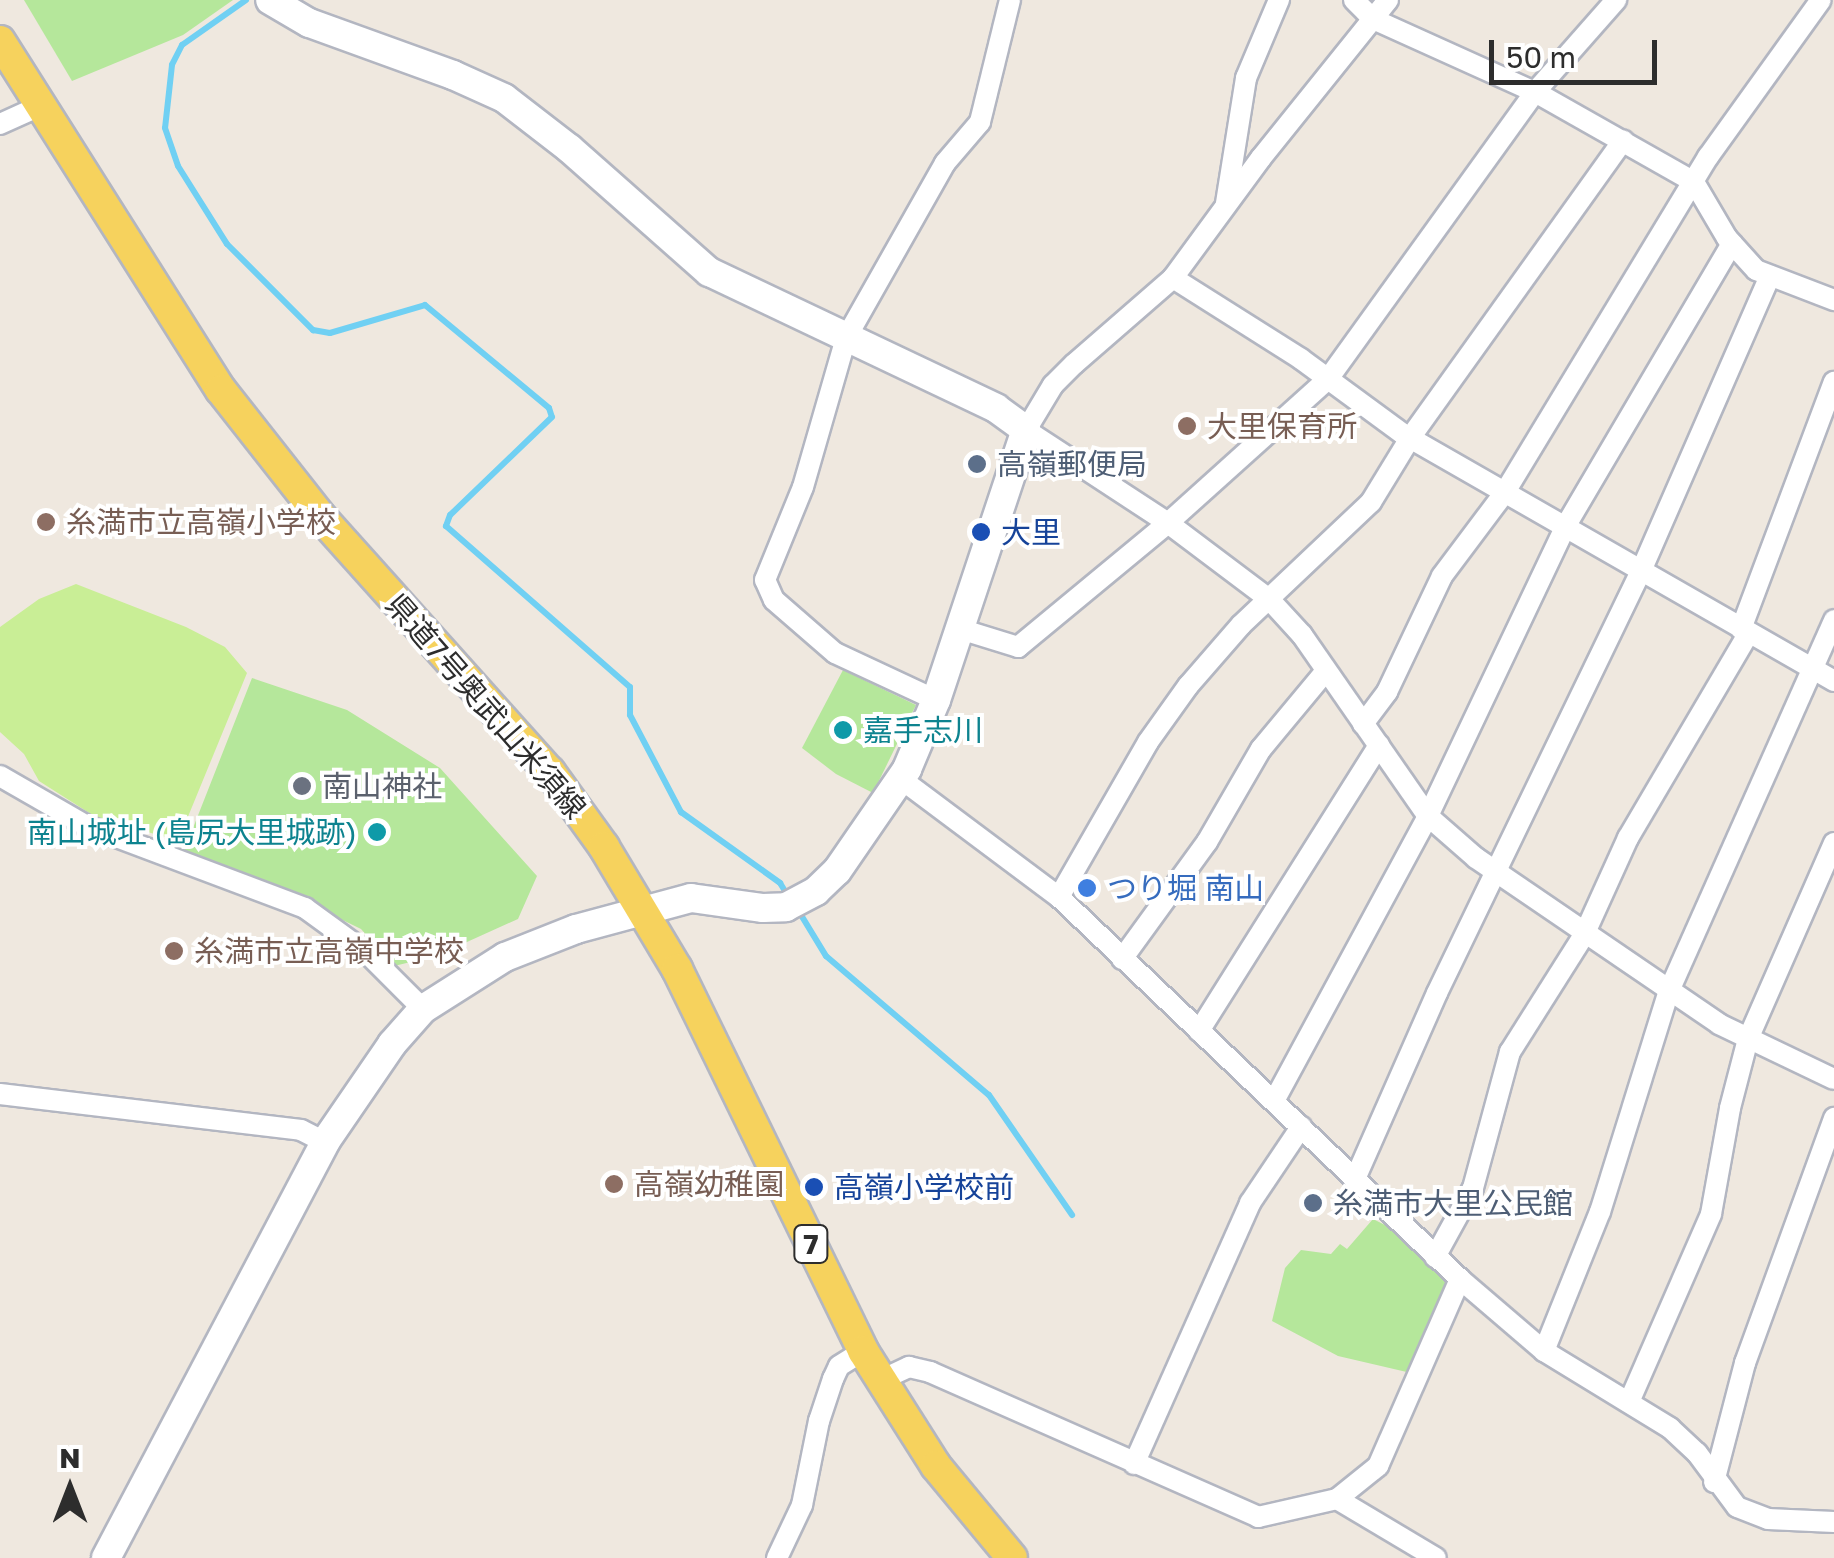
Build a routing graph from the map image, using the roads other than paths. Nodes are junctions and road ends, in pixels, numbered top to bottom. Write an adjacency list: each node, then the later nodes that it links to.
1 (270, 0): 20 (street)
2 (1010, 0): 20 (street)
3 (1279, 0): 15 (street)
4 (1354, 0): 8 (street)
5 (1388, 0): 8 (street)
6 (1616, 0): 10 (street)
7 (1821, 0): 14 (street)
8 (1372, 19): 10 (street); 15 (street)
9 (0, 41): 11 (main road, 県道7号奥武山米須線 / 7)
10 (1535, 92): 13 (street); 21 (street)
11 (40, 106): 12 (street); 45 (main road, 県道7号奥武山米須線 / 7)
12 (0, 124)
13 (1623, 140): 14 (street); 24 (street)
14 (1694, 182): 16 (street); 25 (street)
15 (1225, 210): 18 (street)
16 (1732, 244): 17 (street); 27 (street)
17 (1770, 276): 19 (street); 28 (street)
18 (1173, 278): 21 (street); 23 (street)
19 (1834, 300)
20 (846, 338): 23 (street); 36 (street)
21 (1328, 379): 24 (street); 26 (street)
22 (1834, 382): 32 (street)
23 (1026, 430): 26 (street); 31 (street)
24 (1410, 438): 25 (street); 29 (street)
25 (1504, 492): 27 (street); 37 (street)
26 (1168, 523): 29 (street); 31 (street)
27 (1565, 527): 28 (street); 41 (street)
28 (1641, 571): 32 (street); 43 (street)
29 (1269, 599): 34 (street); 44 (street)
30 (1834, 620): 33 (street)
31 (960, 630): 36 (street)
32 (1745, 631): 33 (street); 46 (street)
33 (1810, 668): 35 (street); 48 (street)
34 (1325, 672): 37 (street); 47 (street)
35 (1834, 681)
36 (936, 700): 40 (street)
37 (1363, 724): 38 (street)
38 (1378, 745): 41 (street); 50 (street)
39 (0, 776): 49 (street)
40 (901, 779): 44 (street); 45 (street)
41 (1428, 816): 43 (street); 54 (street)
42 (1834, 844): 51 (street)
43 (1496, 873): 46 (street); 58 (street)
44 (1059, 897): 47 (street)
45 (644, 909): 49 (street); 61 (main road, 県道7号奥武山米須線 / 7)
46 (1584, 935): 48 (street); 59 (street)
47 (1122, 959): 50 (street)
48 (1669, 991): 51 (street); 62 (street)
49 (423, 1008): 57 (street)
50 (1199, 1031): 54 (street)
51 (1748, 1039): 52 (street); 64 (street)
52 (1834, 1079)
53 (0, 1094): 57 (street)
54 (1274, 1102): 56 (street)
55 (1834, 1118): 66 (street)
56 (1302, 1127): 58 (street); 65 (street)
57 (325, 1142): 69 (street)
58 (1355, 1179): 59 (street)
59 (1436, 1256): 60 (street)
60 (1460, 1280): 62 (street); 67 (street)
61 (864, 1351): 63 (main road, 県道7号奥武山米須線 / 7); 70 (street)
62 (1544, 1351): 64 (street)
63 (881, 1380): 65 (street); 71 (main road, 県道7号奥武山米須線 / 7)
64 (1629, 1402): 66 (street)
65 (1134, 1464): 67 (street)
66 (1714, 1482): 68 (street)
67 (1337, 1499): 72 (street)
68 (1834, 1522)
69 (106, 1558)
70 (777, 1558)
71 (1012, 1558)
72 (1436, 1558)

